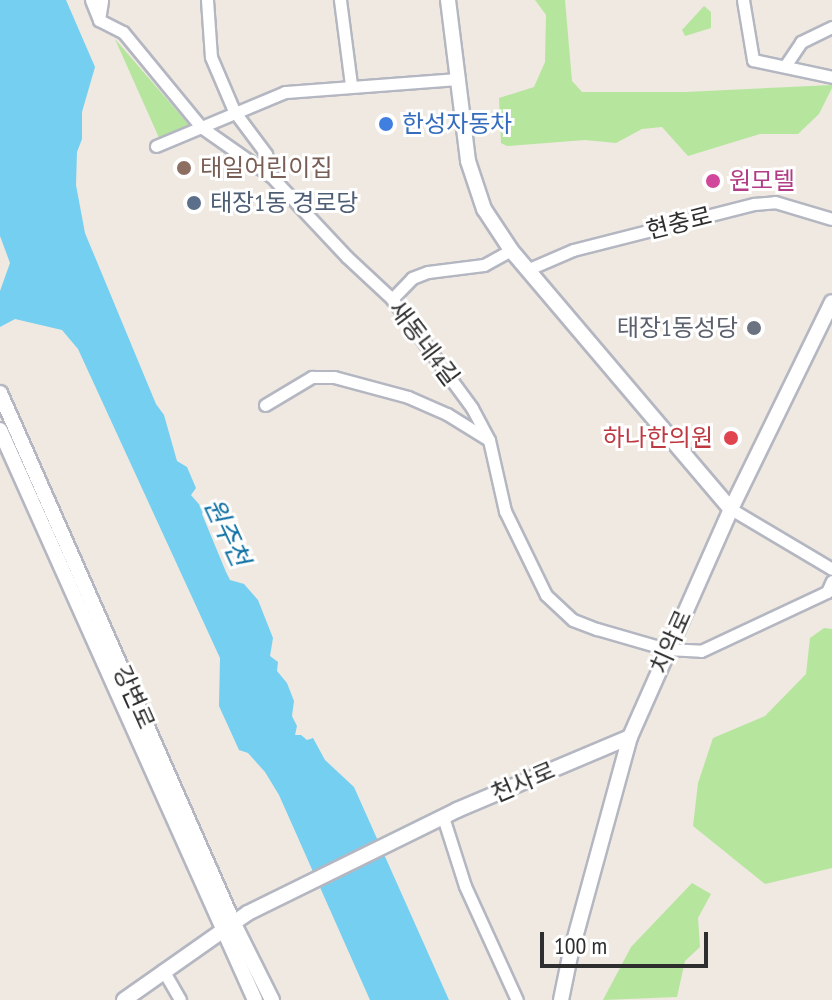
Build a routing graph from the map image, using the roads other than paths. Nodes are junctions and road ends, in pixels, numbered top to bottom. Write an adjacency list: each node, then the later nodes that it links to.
1 (91, 0): 7 (street)
2 (102, 0): 7 (street)
3 (207, 0): 13 (street, 새동네4길)
4 (340, 0): 12 (street)
5 (448, 0): 11 (street)
6 (743, 0): 9 (street)
7 (99, 20): 14 (street)
8 (832, 27): 9 (street)
9 (785, 66): 10 (street)
10 (832, 77)
11 (459, 79): 12 (street); 18 (street)
12 (351, 85): 13 (street)
13 (234, 111): 14 (street); 16 (street, 새동네4길)
14 (201, 127): 15 (street); 16 (street)
15 (156, 146)
16 (271, 176): 20 (street, 새동네4길)
17 (832, 219): 19 (street, 현충로)
18 (511, 250): 19 (street); 20 (street)
19 (529, 269): 26 (street)
20 (392, 299): 25 (street, 새동네4길)
21 (832, 302): 26 (street, 치악로)
22 (0, 393): 32 (street, 강변로)
23 (265, 405): 25 (street)
24 (0, 430): 32 (street, 강변로)
25 (489, 440): 29 (street, 새동네4길)
26 (731, 509): 27 (street); 29 (street, 치악로)
27 (832, 569)
28 (832, 581): 29 (street, 새동네4길)
29 (666, 649): 30 (street, 치악로)
30 (630, 737): 31 (street, 천사로); 39 (street, 치악로)
31 (443, 817): 32 (street, 천사로); 38 (street)
32 (228, 926): 33 (street); 36 (street, 강변로); 37 (street, 강변로)
33 (163, 970): 34 (street); 35 (street)
34 (124, 1000)
35 (180, 1000)
36 (255, 1000)
37 (272, 1000)
38 (517, 1000)
39 (561, 1000)

